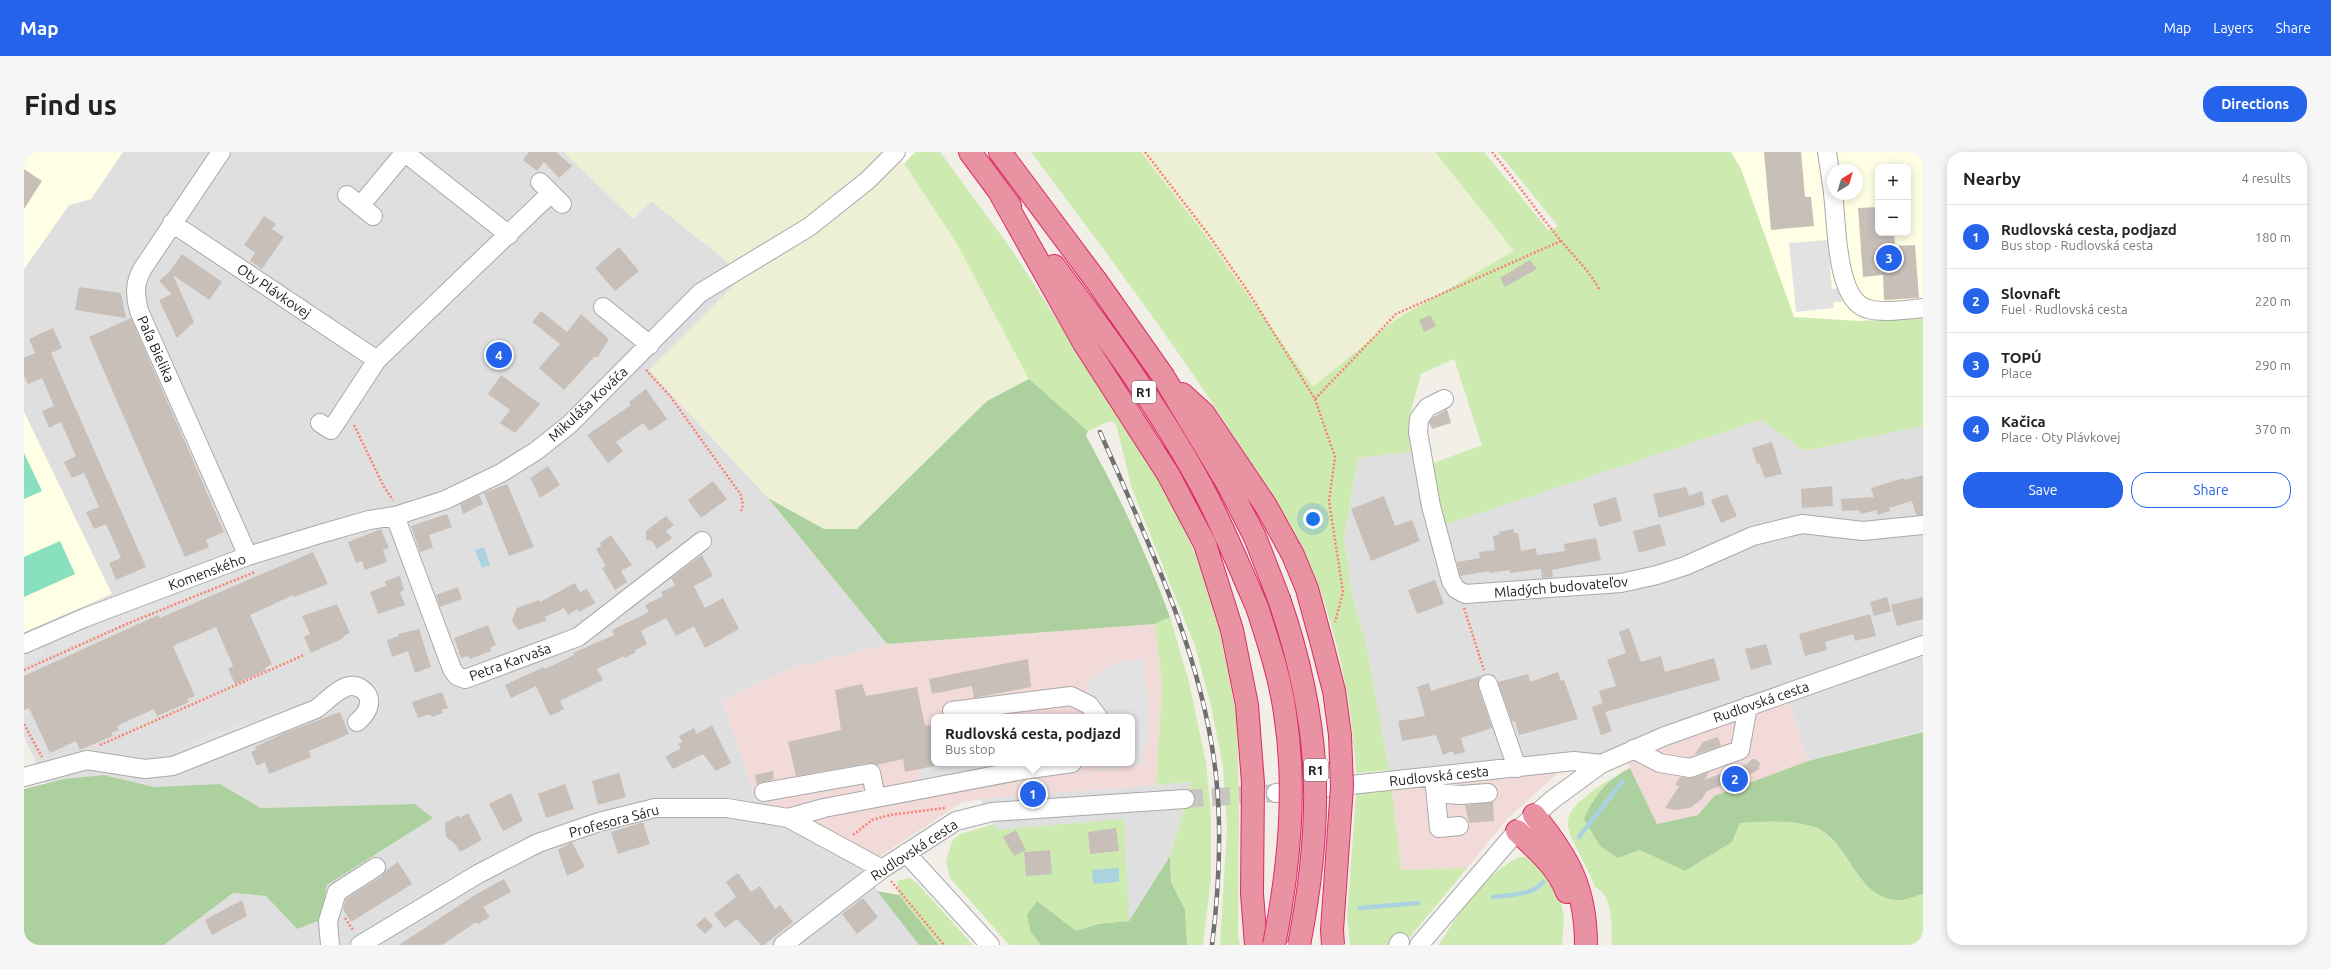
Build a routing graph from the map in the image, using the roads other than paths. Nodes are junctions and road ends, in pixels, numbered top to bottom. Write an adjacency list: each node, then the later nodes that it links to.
1 (221, 152): 12 (street, Paľa Bielika)
2 (405, 152): 11 (street); 13 (street)
3 (896, 152): 16 (street, Mikuláša Kováča)
4 (970, 152): 9 (highway, R1)
5 (1000, 152): 18 (highway, R1)
6 (1828, 152): 7 (street)
7 (1829, 164)
8 (551, 193): 13 (street)
9 (1001, 195): 54 (highway); 55 (highway, R1, bridge)
10 (1834, 200): 15 (street)
11 (360, 206)
12 (172, 222): 17 (street, Oty Plávkovej); 24 (street, Paľa Bielika)
13 (509, 235): 17 (street)
14 (602, 307): 16 (street)
15 (1923, 308)
16 (650, 345): 21 (street, Mikuláša Kováča)
17 (377, 360): 20 (street)
18 (1163, 376): 56 (highway, R1, bridge); 57 (highway, bridge)
19 (1444, 398): 22 (street, Mladých budovateľov)
20 (320, 423)
21 (399, 514): 23 (street, Petra Karvaša); 24 (street, Komenského)
22 (1923, 525)
23 (702, 541)
24 (248, 556): 25 (street, Komenského)
25 (24, 644)
26 (1923, 645): 28 (street, Rudlovská cesta)
27 (1488, 684): 35 (street)
28 (1748, 706): 32 (street, Rudlovská cesta); 32 (street)
29 (952, 711): 30 (street)
30 (1096, 714)
31 (357, 722): 36 (street)
32 (1633, 749): 33 (street, Rudlovská cesta)
33 (1601, 764): 35 (street, Rudlovská cesta); 43 (street, Rudlovská cesta)
34 (1051, 766): 41 (street)
35 (1517, 768): 37 (street, Rudlovská cesta)
36 (24, 777)
37 (1435, 785): 39 (street, Rudlovská cesta); 40 (street); 45 (street)
38 (764, 792): 41 (street)
39 (1276, 793)
40 (1488, 793)
41 (876, 798): 44 (street)
42 (1185, 799): 47 (street, Rudlovská cesta)
43 (1534, 815): 46 (street, Rudlovská cesta); 60 (highway)
44 (788, 818): 49 (street, Profesora Sáru); 51 (street, Profesora Sáru)
45 (1459, 826)
46 (1517, 831): 58 (street, Rudlovská cesta); 59 (highway)
47 (906, 853): 49 (street, Rudlovská cesta); 53 (street)
48 (376, 867): 50 (street)
49 (886, 874): 52 (street, Rudlovská cesta)
50 (330, 945)
51 (360, 945)
52 (784, 945)
53 (990, 945)
54 (1256, 945)
55 (1274, 945)
56 (1299, 945)
57 (1334, 945)
58 (1420, 945)
59 (1572, 945)
60 (1586, 945)

